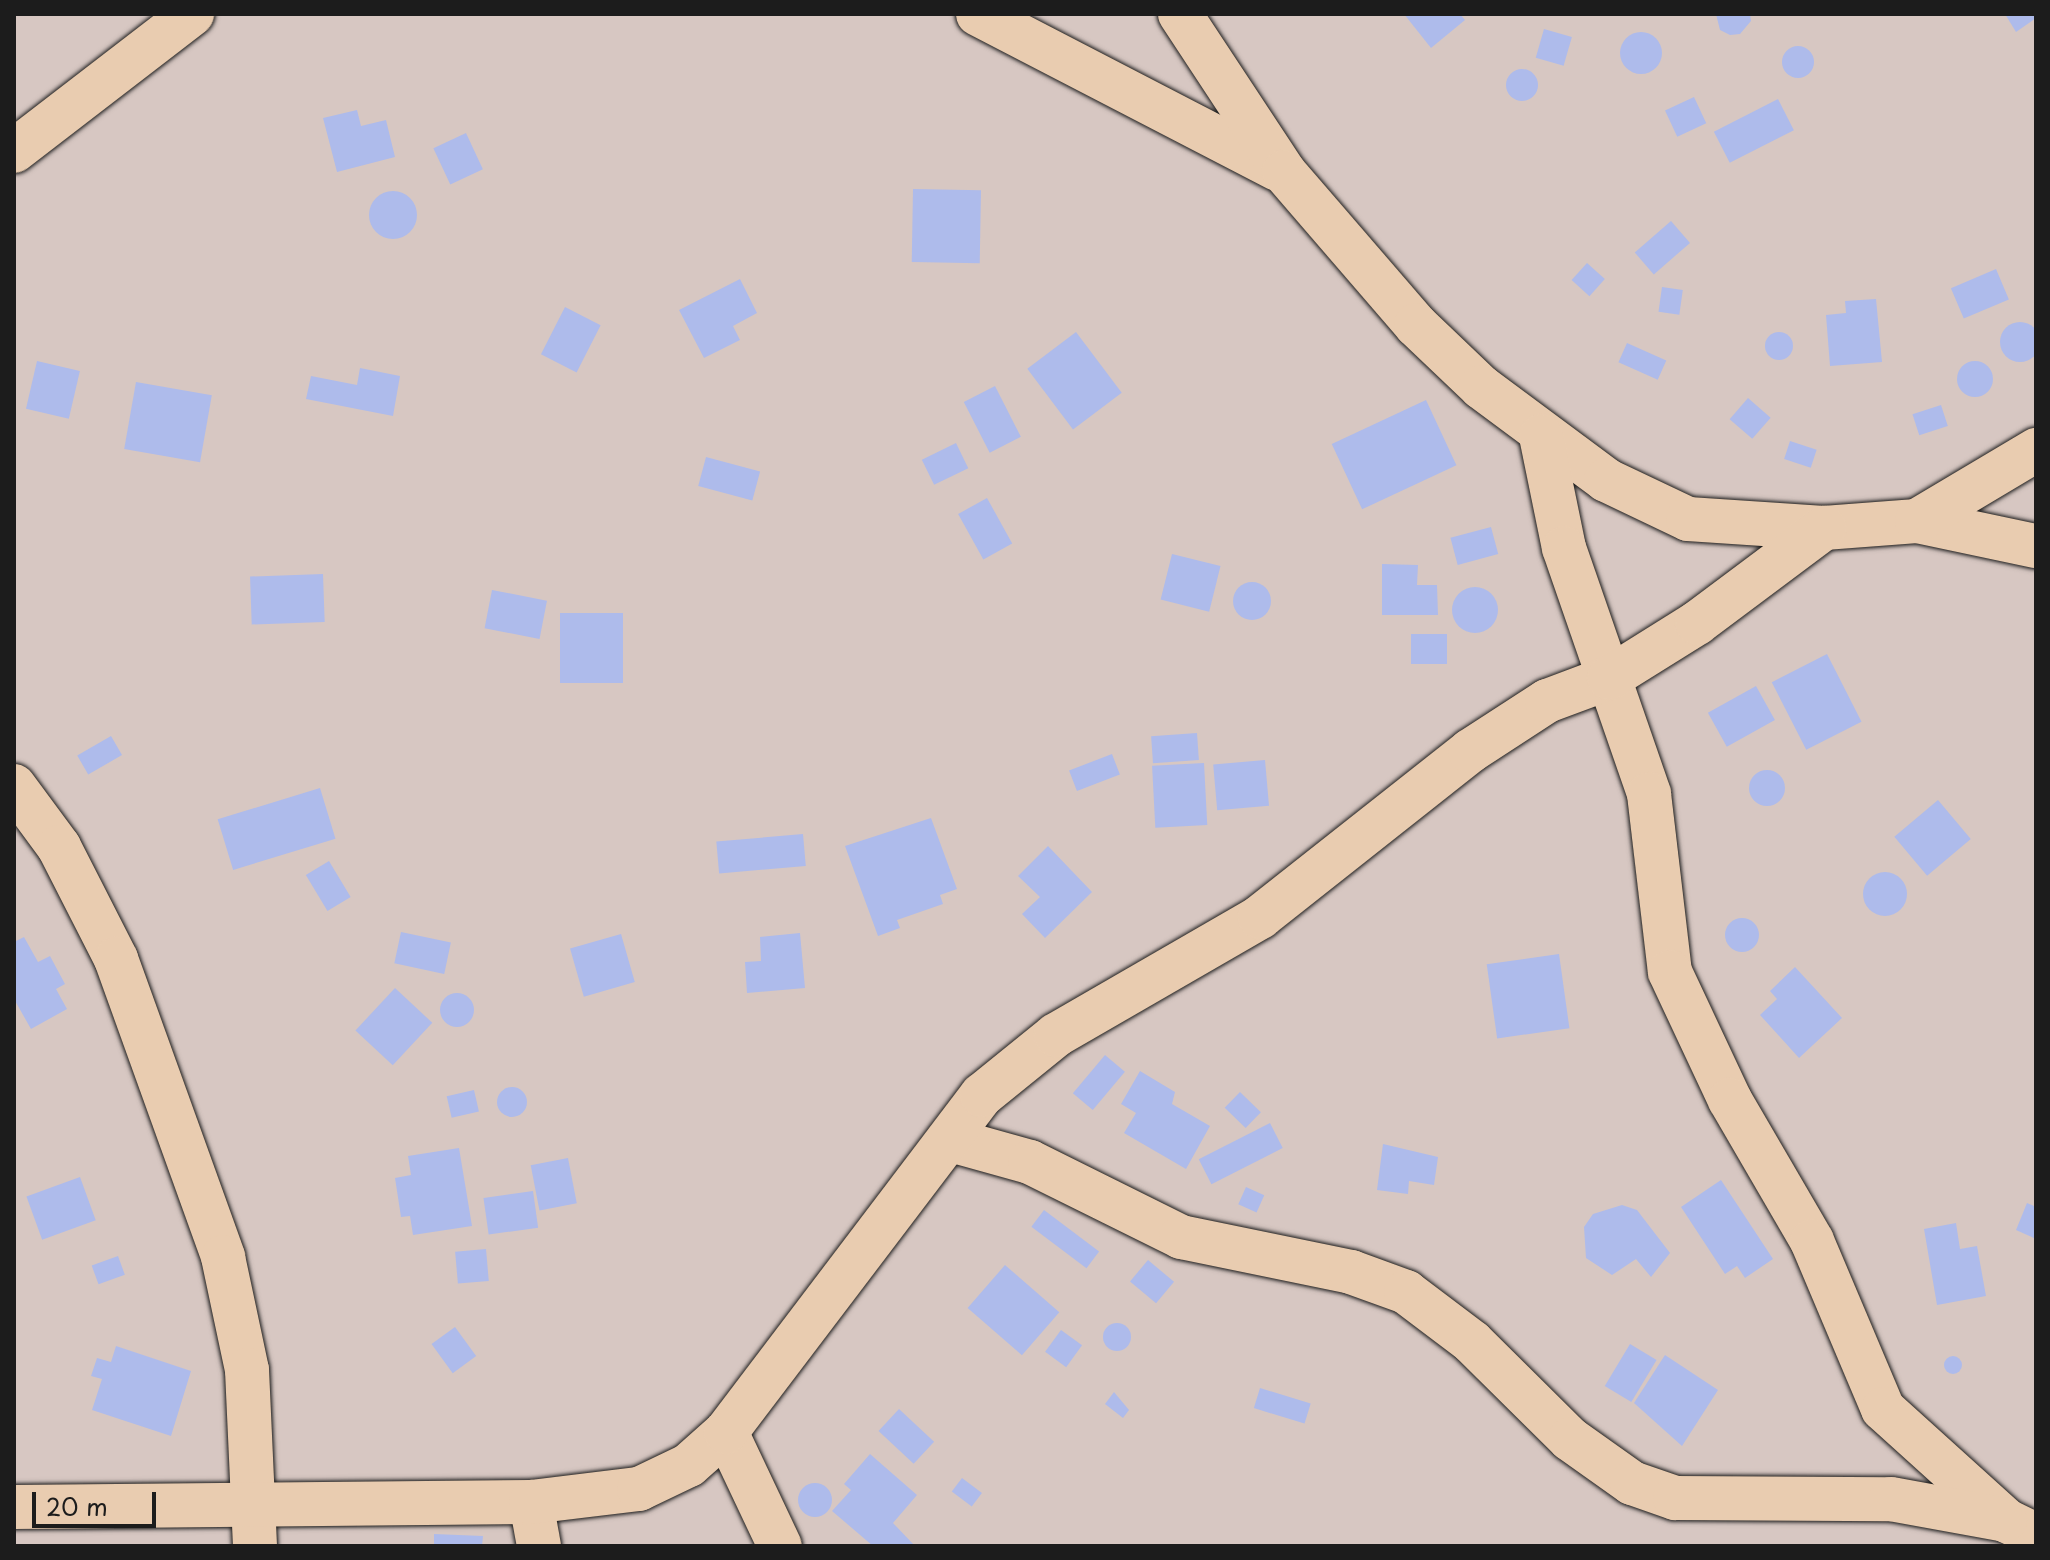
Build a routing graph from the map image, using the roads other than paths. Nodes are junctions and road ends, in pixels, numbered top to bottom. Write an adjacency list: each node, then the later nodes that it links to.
1 (192, 14): 4 (street)
2 (978, 14): 5 (street)
3 (1180, 14): 5 (street)
4 (14, 151)
5 (1284, 172): 6 (street)
6 (1541, 436): 9 (street); 11 (street)
7 (2036, 450): 8 (street)
8 (1917, 521): 9 (street); 10 (street)
9 (1824, 528): 11 (street)
10 (2036, 546)
11 (1609, 678): 13 (street); 18 (street)
12 (14, 786): 17 (street)
13 (951, 1140): 14 (street); 18 (street)
14 (726, 1432): 15 (street); 20 (street)
15 (531, 1502): 17 (street); 19 (street)
16 (14, 1507): 17 (street)
17 (255, 1525)
18 (2021, 1528)
19 (539, 1546)
20 (780, 1546)

